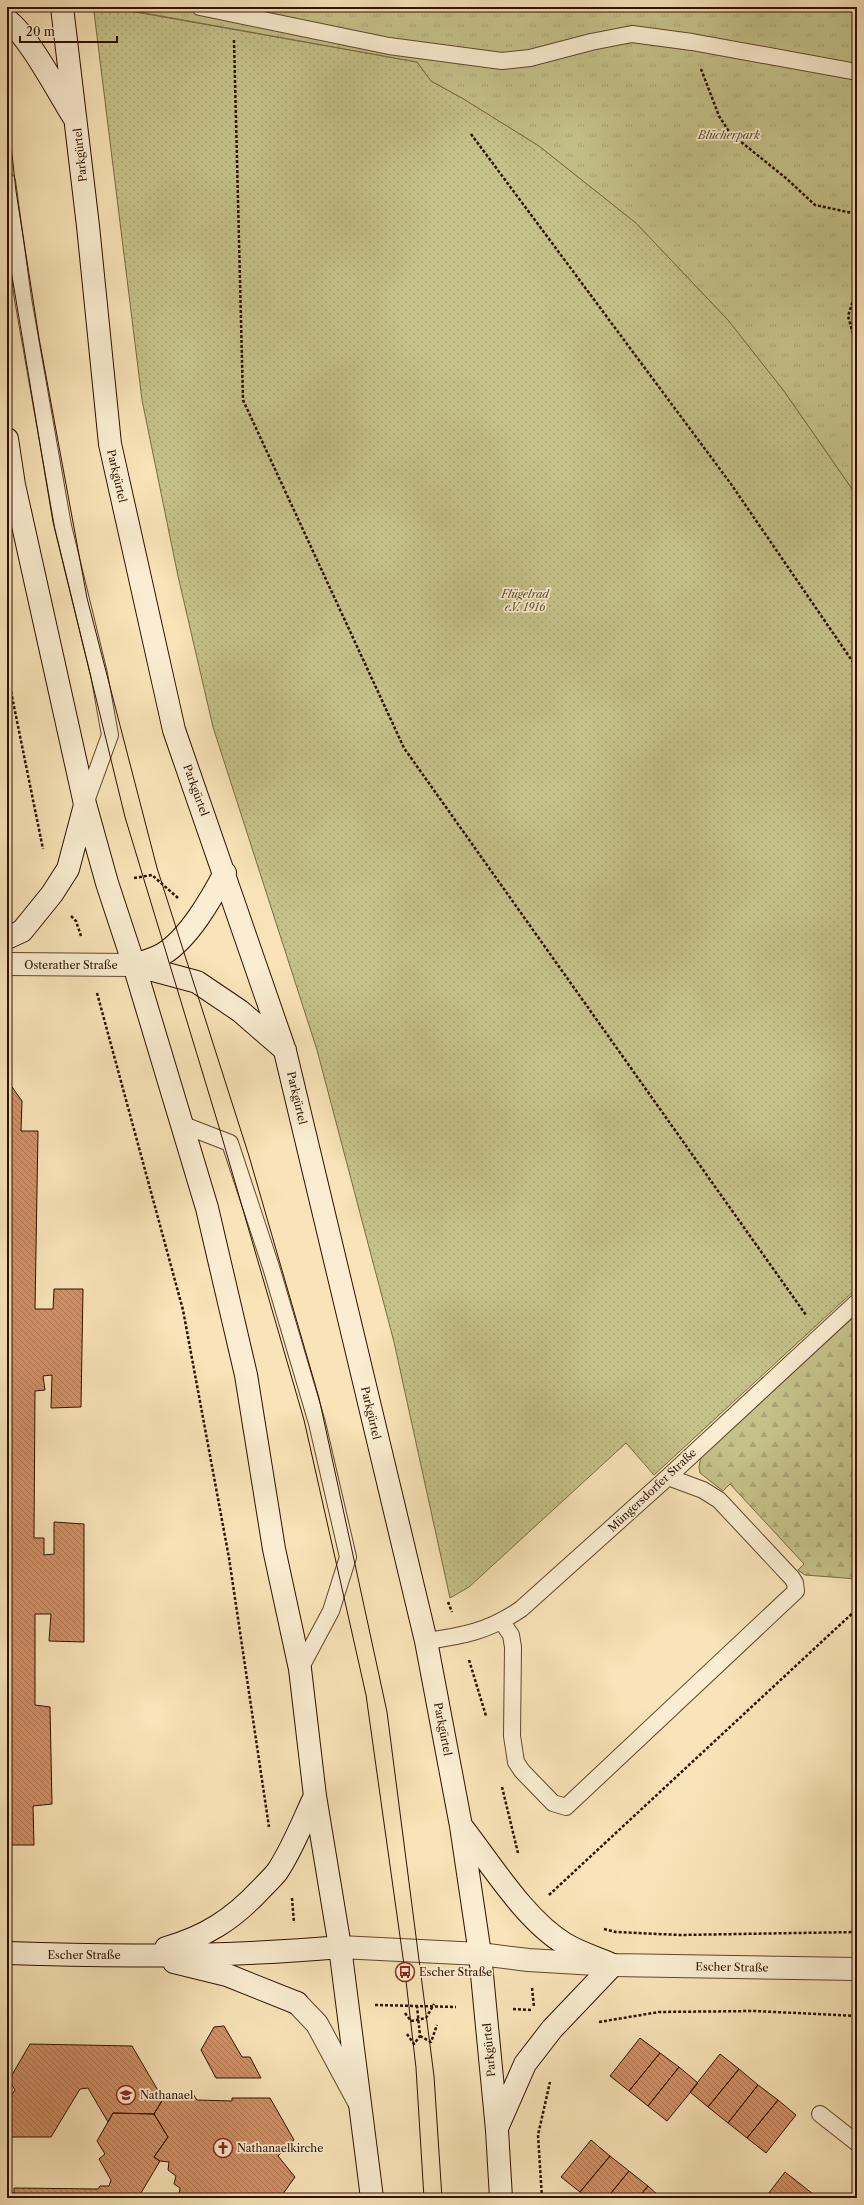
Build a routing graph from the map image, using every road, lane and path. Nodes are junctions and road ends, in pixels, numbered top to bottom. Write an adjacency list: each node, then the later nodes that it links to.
1 (62, 7): 7 (main road, Parkgürtel)
2 (200, 7): 3 (lane)
3 (234, 16): 5 (lane); 26 (path)
4 (7, 20): 7 (main road)
5 (692, 42): 6 (lane); 10 (path)
6 (857, 72)
7 (77, 122): 17 (main road, Parkgürtel)
8 (471, 134): 14 (path)
9 (7, 181): 16 (lane)
10 (857, 214)
11 (857, 288): 12 (path)
12 (857, 348)
13 (7, 439): 16 (main road)
14 (857, 668)
15 (7, 672): 18 (path)
16 (85, 804): 18 (main road); 22 (main road)
17 (225, 873): 22 (main road); 23 (main road, Parkgürtel)
18 (52, 894): 19 (main road); 21 (path)
19 (7, 938)
20 (7, 964): 21 (main road, Osterather Straße)
21 (90, 964): 22 (main road, Osterather Straße); 34 (path)
22 (134, 965): 23 (main road); 24 (main road)
23 (285, 1051): 30 (main road, Parkgürtel)
24 (181, 1124): 31 (main road); 31 (lane)
25 (857, 1302): 26 (lane, Müngersdorfer Straße)
26 (820, 1335): 27 (lane, Müngersdorfer Straße)
27 (668, 1477): 29 (lane, Müngersdorfer Straße); 29 (lane)
28 (857, 1609): 35 (path)
29 (502, 1622): 30 (lane, Müngersdorfer Straße)
30 (426, 1641): 33 (main road, Parkgürtel)
31 (300, 1669): 32 (main road)
32 (315, 1796): 38 (main road); 41 (main road)
33 (462, 1826): 40 (main road, Parkgürtel); 42 (main road)
34 (269, 1828)
35 (548, 1897)
36 (603, 1929): 37 (path)
37 (857, 1932)
38 (340, 1947): 40 (main road, Escher Straße); 41 (main road, Escher Straße); 44 (main road)
39 (7, 1953): 41 (main road, Escher Straße)
40 (480, 1954): 42 (main road, Escher Straße); 47 (main road, Parkgürtel)
41 (145, 1955): 57 (main road)
42 (613, 1965): 43 (main road, Escher Straße); 59 (main road)
43 (857, 1969)
44 (346, 2004): 46 (path); 57 (main road)
45 (434, 2004): 51 (path)
46 (417, 2006): 47 (path); 51 (path)
47 (485, 2008): 48 (path); 59 (main road, Parkgürtel)
48 (534, 2010)
49 (405, 2013): 51 (path)
50 (857, 2016): 52 (path)
51 (419, 2020): 55 (path)
52 (596, 2022)
53 (437, 2025): 55 (path)
54 (408, 2034): 55 (path)
55 (420, 2036)
56 (551, 2074): 63 (path)
57 (359, 2102): 61 (main road)
58 (820, 2114): 60 (lane)
59 (496, 2130): 62 (main road, Parkgürtel)
60 (857, 2143)
61 (372, 2198)
62 (501, 2198)
63 (542, 2198)

